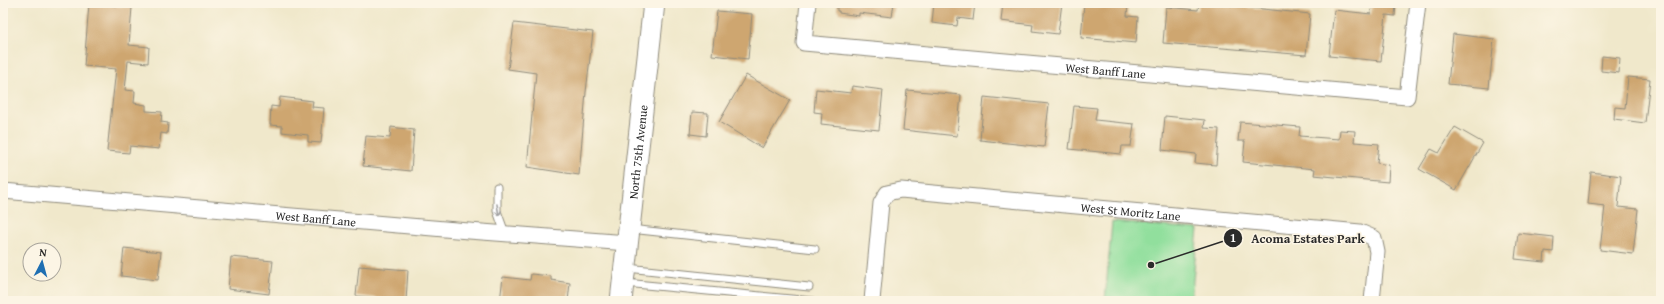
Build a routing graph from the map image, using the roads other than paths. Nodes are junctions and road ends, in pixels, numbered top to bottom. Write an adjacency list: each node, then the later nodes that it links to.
1 (654, 3): 7 (main road, North 75th Avenue)
2 (808, 3): 3 (street, West Banff Lane)
3 (1418, 3)
4 (497, 187): 6 (lane, one-way to 6)
5 (3, 191): 6 (street, West Banff Lane)
6 (505, 233): 7 (street, West Banff Lane)
7 (629, 236): 8 (lane); 9 (main road, North 75th Avenue)
8 (815, 249)
9 (623, 284): 10 (lane); 11 (lane)
10 (809, 287)
11 (812, 301)
12 (872, 301): 13 (street, West St Moritz Lane)
13 (1372, 301)

